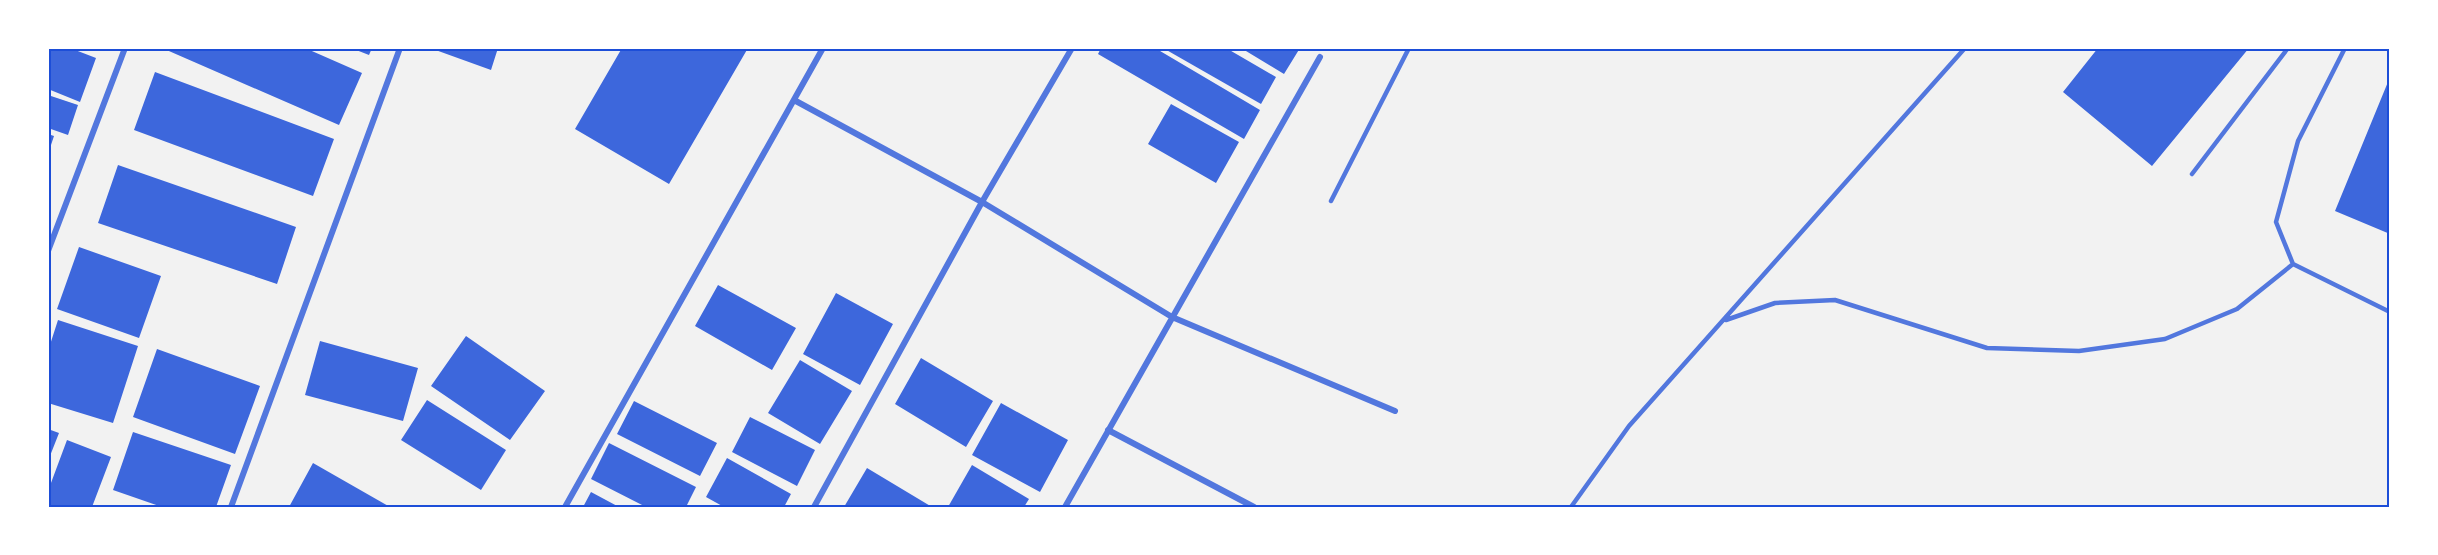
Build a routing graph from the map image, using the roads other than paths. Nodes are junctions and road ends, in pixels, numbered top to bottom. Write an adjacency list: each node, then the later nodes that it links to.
1 (125, 48): 14 (street)
2 (400, 48): 21 (street)
3 (824, 48): 10 (street)
4 (1072, 48): 13 (street)
5 (1409, 48): 12 (lane)
6 (1965, 48): 18 (lane)
7 (2288, 48): 11 (lane)
8 (2345, 48): 15 (lane)
9 (1320, 57): 17 (street)
10 (794, 100): 13 (street); 22 (street)
11 (2192, 174)
12 (1331, 201)
13 (982, 202): 17 (street); 23 (street)
14 (48, 251)
15 (2293, 264): 16 (lane); 18 (lane)
16 (2390, 312)
17 (1172, 317): 19 (street); 20 (street)
18 (1723, 320): 26 (lane)
19 (1395, 411)
20 (1108, 430): 24 (street); 25 (street)
21 (231, 507)
22 (565, 507)
23 (814, 507)
24 (1065, 507)
25 (1254, 507)
26 (1571, 507)

